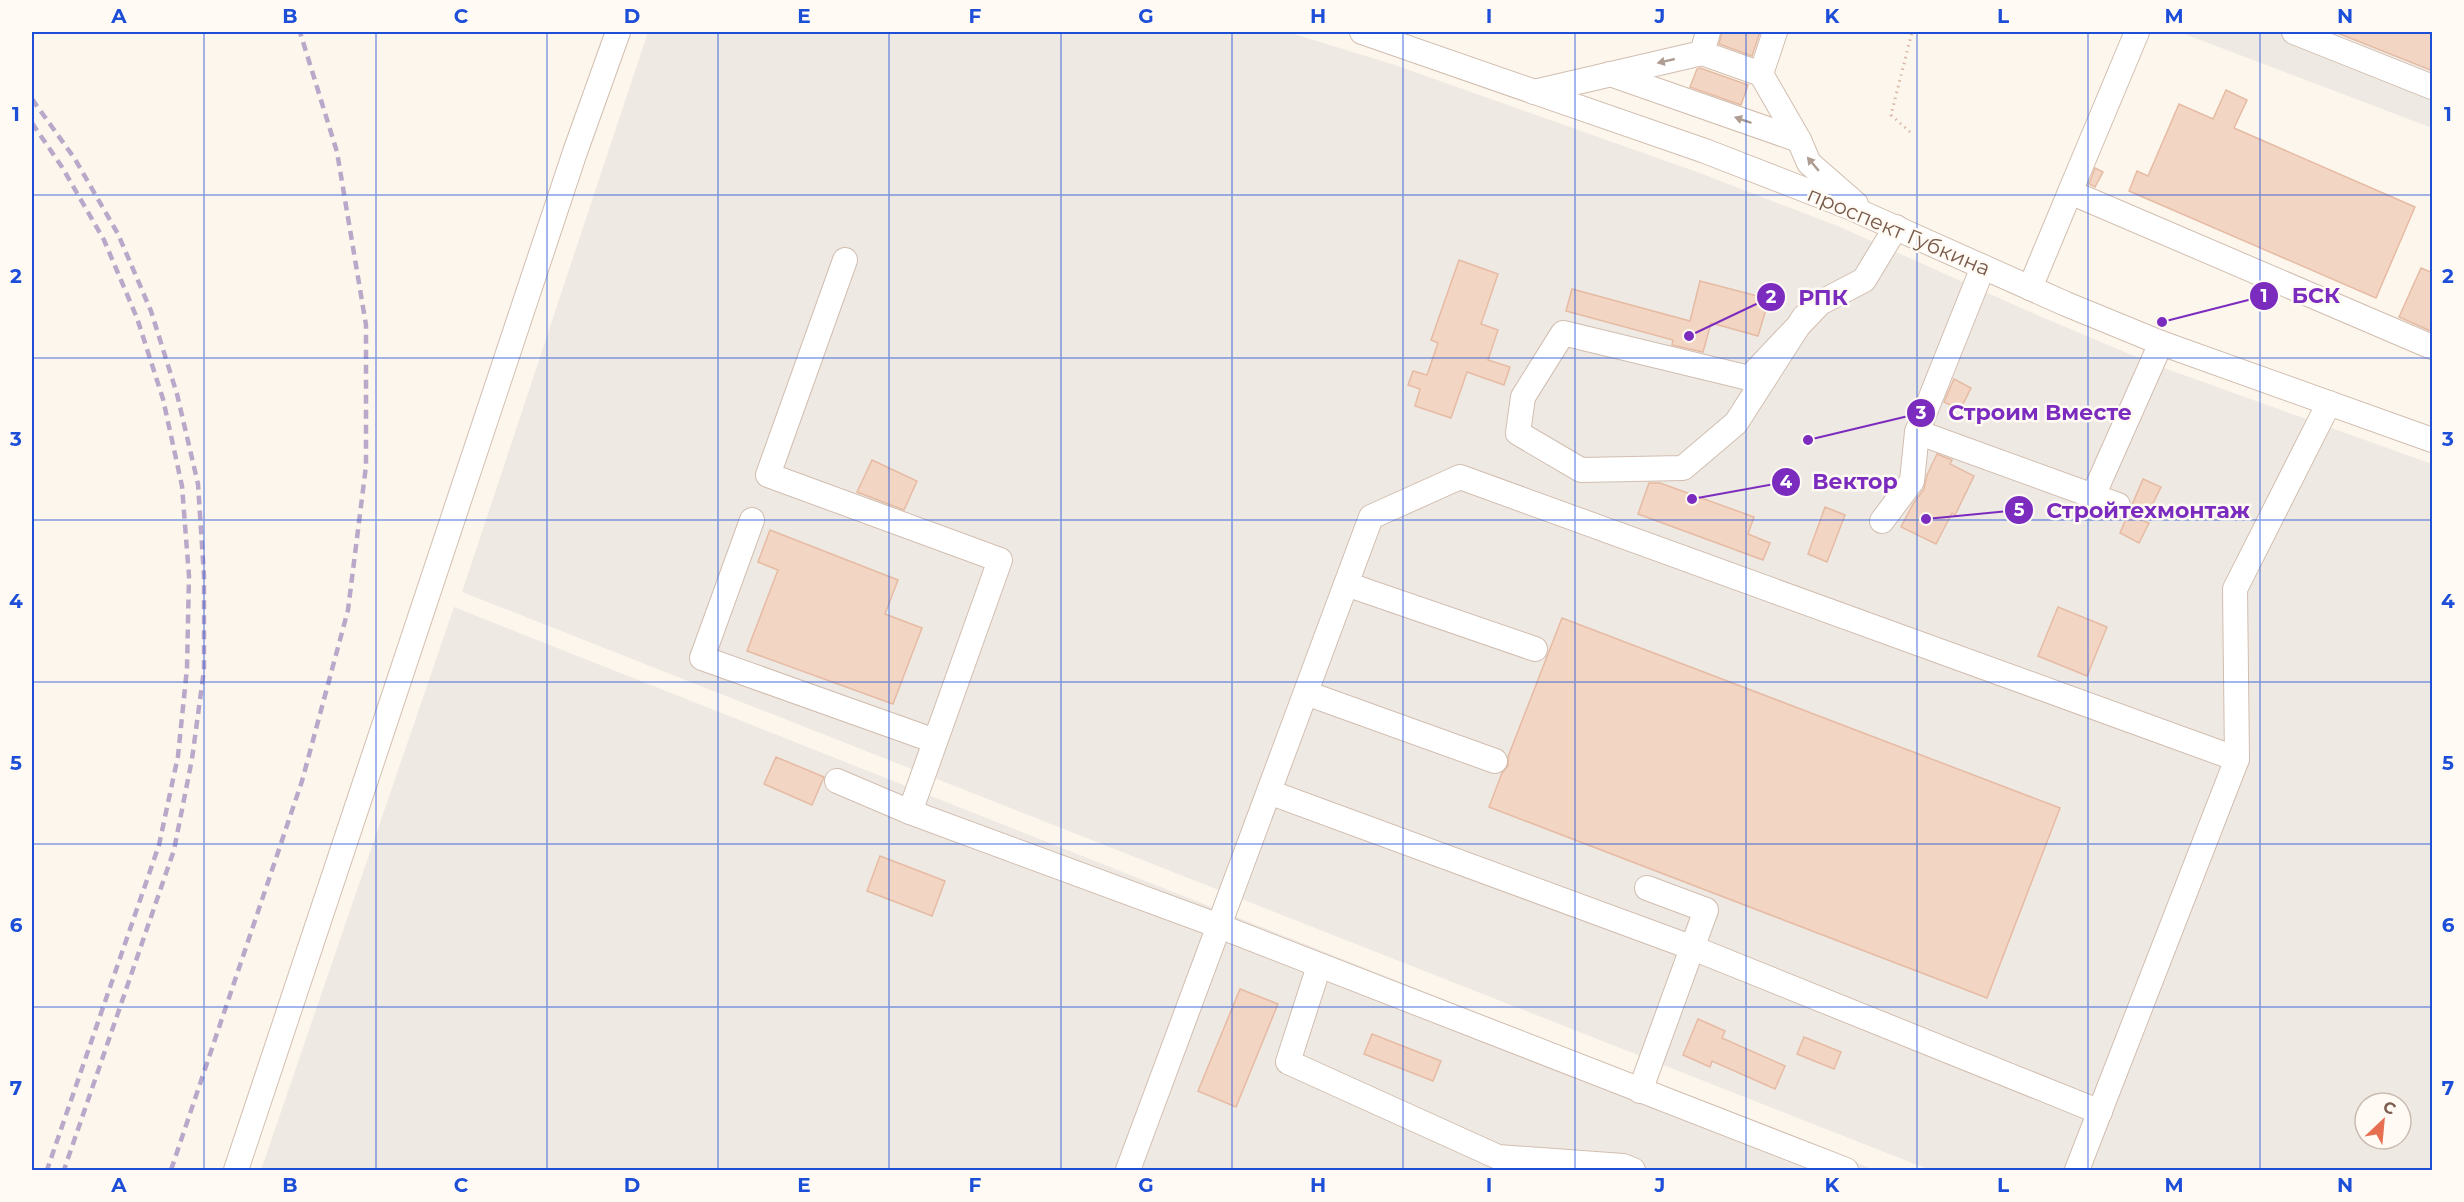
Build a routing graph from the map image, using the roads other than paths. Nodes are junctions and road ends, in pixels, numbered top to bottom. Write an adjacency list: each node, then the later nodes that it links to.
1 (618, 32): 43 (street)
2 (1362, 32): 10 (street, проспект Губкина)
3 (1775, 32): 8 (street)
4 (2137, 32): 12 (street)
5 (2294, 32): 9 (street)
6 (1705, 42): 7 (street, one-way to 7); 8 (street)
7 (1610, 74): 10 (street); 11 (street, one-way to 7)
8 (1761, 74): 11 (street)
9 (2433, 87)
10 (1534, 92): 13 (street, проспект Губкина)
11 (1799, 140): 13 (street, one-way to 11)
12 (2070, 192): 17 (street); 20 (street)
13 (1872, 217): 14 (street, проспект Губкина)
14 (1896, 227): 16 (street, проспект Губкина); 18 (street)
15 (844, 260): 31 (street)
16 (1983, 267): 17 (street, проспект Губкина); 22 (street)
17 (2030, 288): 19 (street, проспект Губкина)
18 (1804, 317): 18 (street)
19 (2161, 343): 21 (street, проспект Губкина); 24 (street)
20 (2433, 347)
21 (2329, 403): 23 (street, проспект Губкина); 32 (street)
22 (1917, 432): 24 (street); 27 (street)
23 (2433, 440)
24 (2093, 496): 25 (street)
25 (2118, 505)
26 (752, 520): 31 (street)
27 (1882, 520)
28 (1346, 584): 29 (street); 30 (street); 32 (street)
29 (1535, 649)
30 (1306, 693): 33 (street); 35 (street)
31 (935, 741): 36 (street)
32 (2236, 759): 42 (street)
33 (1495, 761)
34 (837, 781): 36 (street)
35 (1269, 792): 38 (street); 39 (street)
36 (910, 812): 38 (street)
37 (1647, 888): 39 (street)
38 (1219, 926): 40 (street); 44 (street)
39 (1693, 948): 41 (street); 42 (street)
40 (1319, 966): 41 (street); 45 (street)
41 (1640, 1091): 46 (street)
42 (2100, 1112): 47 (street)
43 (236, 1170)
44 (1128, 1170)
45 (1633, 1170)
46 (1846, 1170)
47 (2077, 1170)

